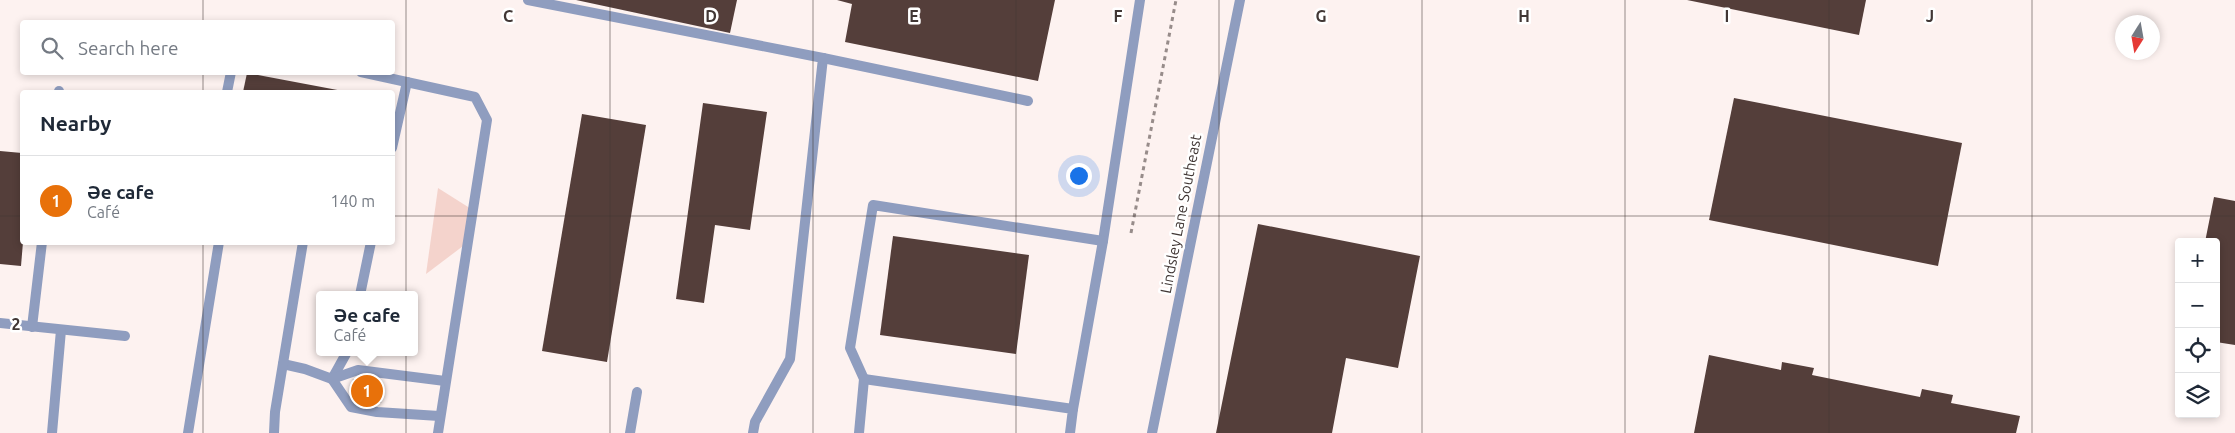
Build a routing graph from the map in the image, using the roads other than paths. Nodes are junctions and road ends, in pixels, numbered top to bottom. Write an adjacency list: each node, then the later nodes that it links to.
1 (528, 0): 4 (street)
2 (1140, 0): 11 (street)
3 (1240, 0): 37 (street, Lindsley Lane Southeast)
4 (823, 58): 9 (street); 34 (street)
5 (230, 75): 8 (street)
6 (375, 75): 7 (street)
7 (408, 82): 10 (street); 25 (street)
8 (227, 90)
9 (1028, 101)
10 (395, 136)
11 (1102, 241): 23 (street); 27 (street)
12 (42, 245): 18 (street)
13 (219, 245): 30 (street)
14 (303, 245): 22 (street)
15 (370, 245): 16 (street)
16 (361, 291)
17 (0, 323): 18 (street)
18 (32, 327): 19 (street)
19 (61, 330): 20 (street); 29 (street)
20 (125, 336)
21 (345, 356): 24 (street)
22 (283, 364): 24 (street); 31 (street)
23 (864, 379): 27 (street); 35 (street)
24 (332, 380): 25 (street); 28 (street)
25 (445, 381): 28 (street)
26 (637, 392): 33 (street)
27 (1073, 408): 36 (street)
28 (439, 416): 32 (street)
29 (52, 433)
30 (188, 433)
31 (274, 433)
32 (438, 433)
33 (630, 433)
34 (753, 433)
35 (859, 433)
36 (1070, 433)
37 (1152, 433)

